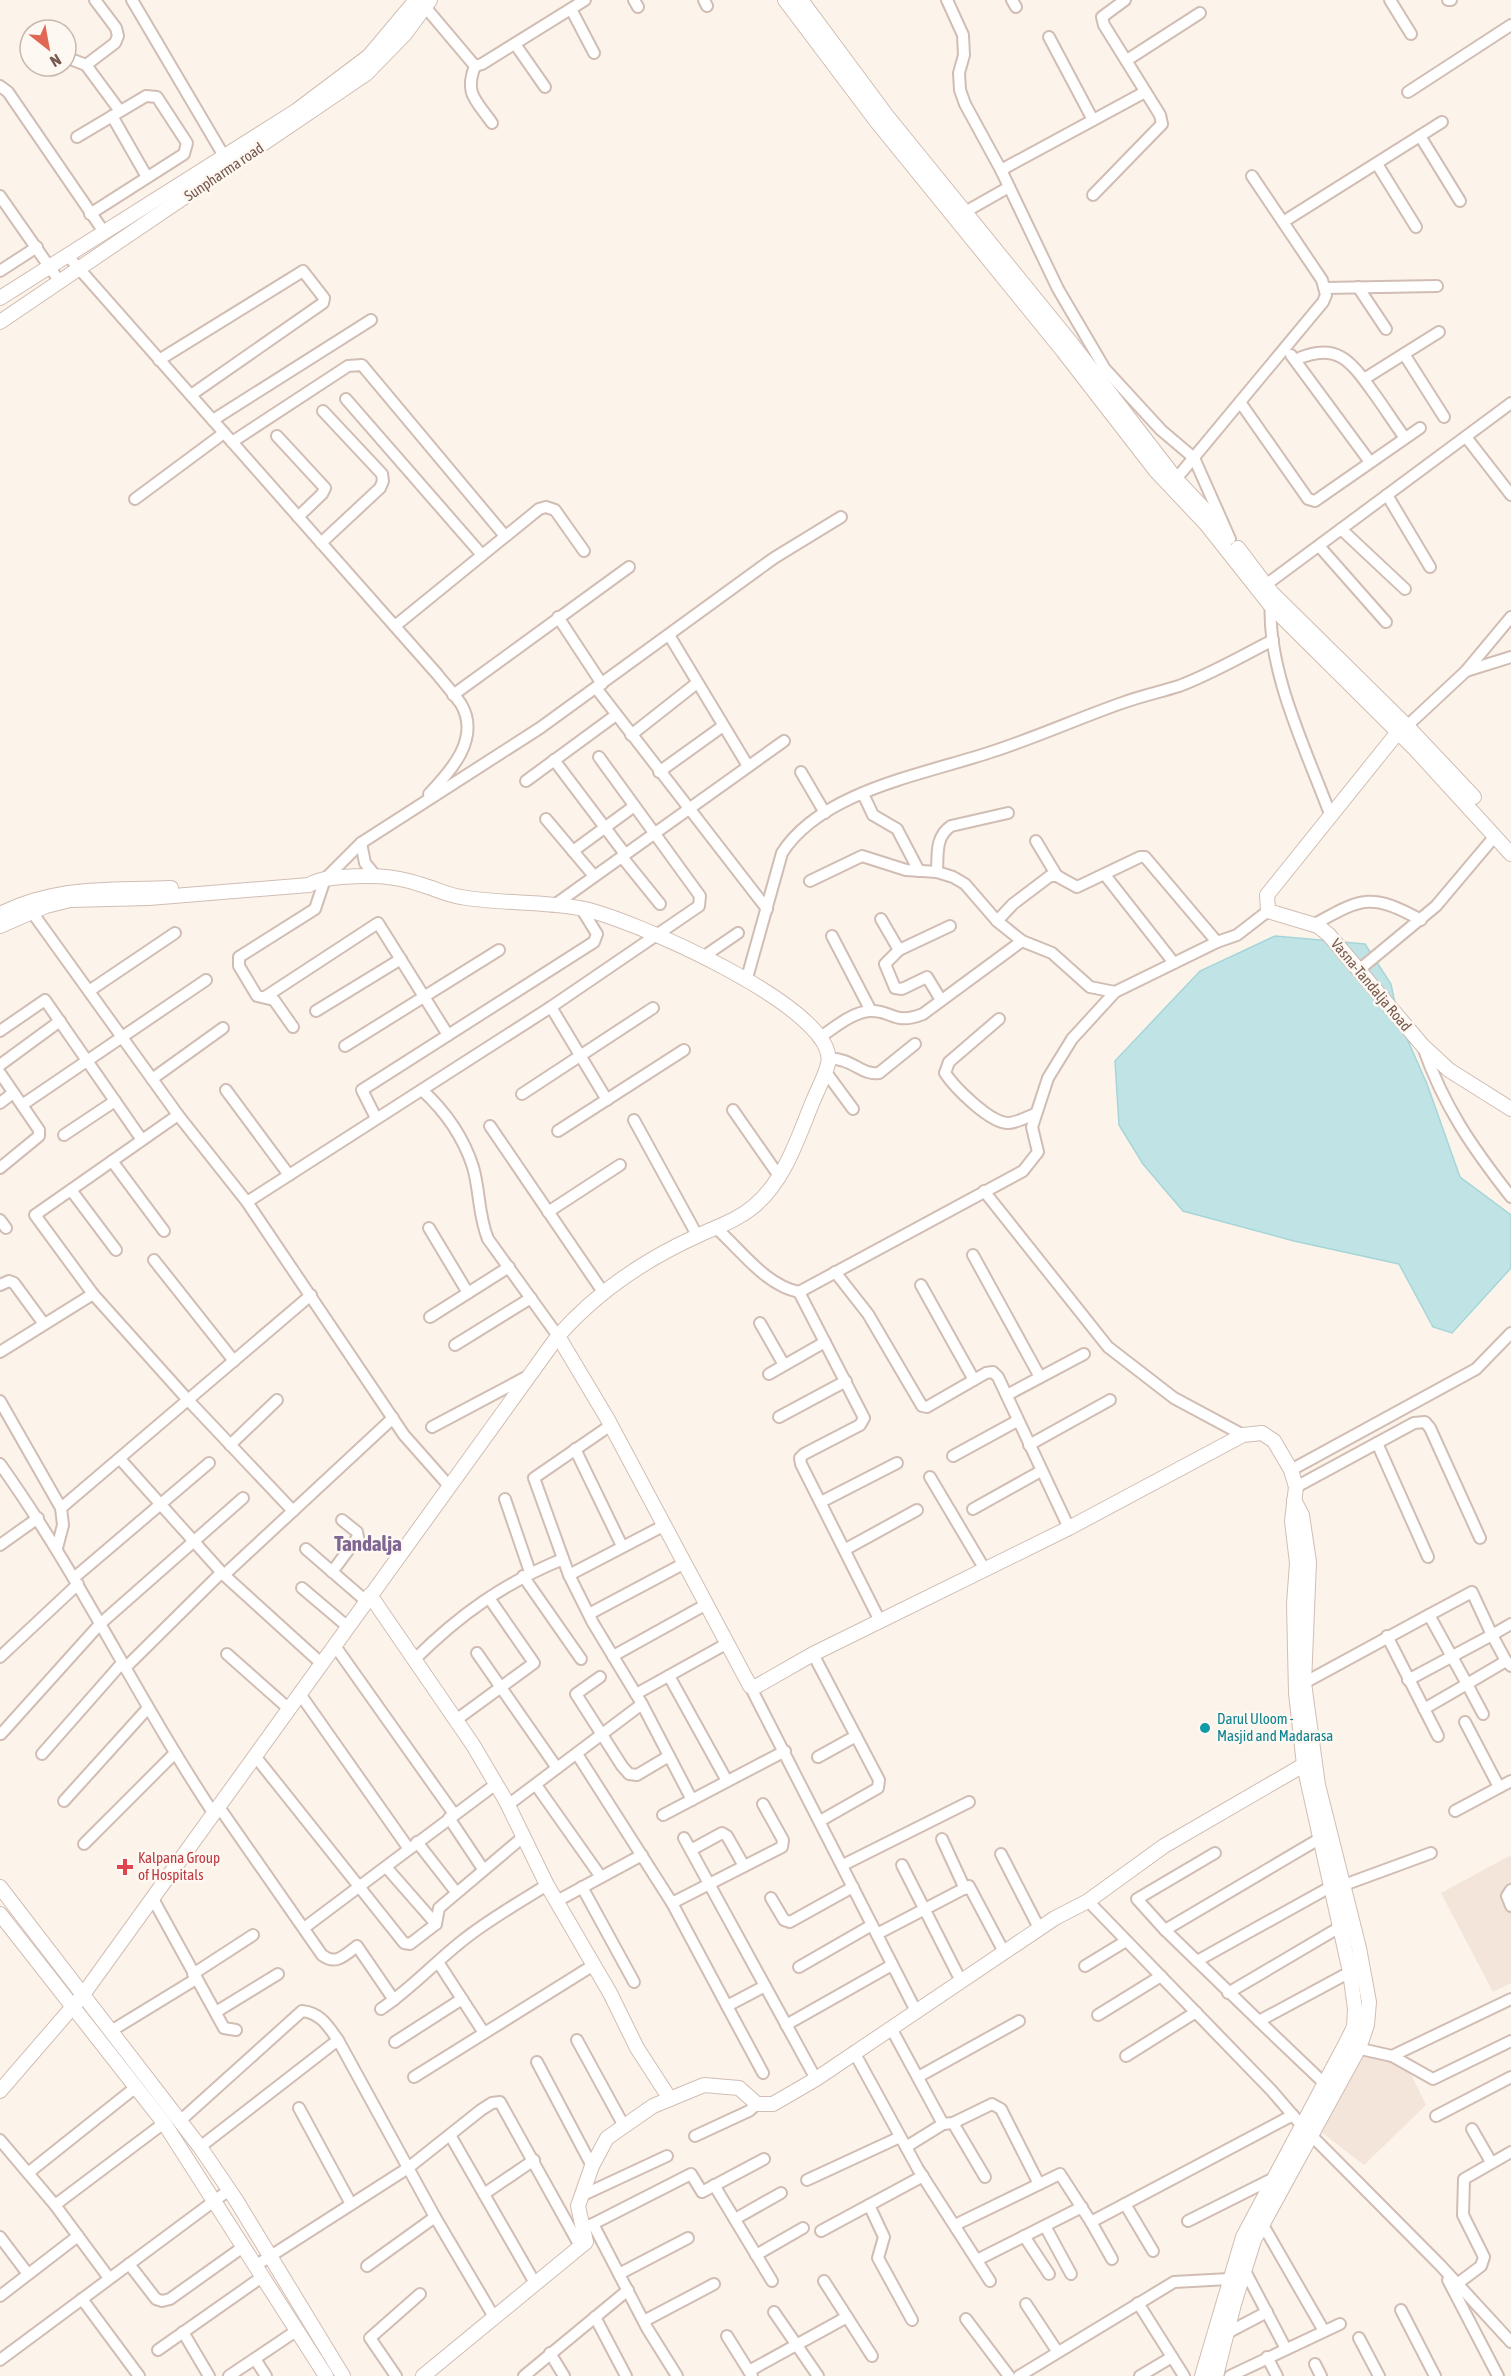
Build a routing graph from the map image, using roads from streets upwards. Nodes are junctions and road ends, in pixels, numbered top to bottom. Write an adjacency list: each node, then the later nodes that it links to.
1 (95, 0): 19 (street)
2 (132, 0): 31 (street)
3 (585, 0): 10 (street)
4 (785, 0): 95 (street)
5 (801, 0): 40 (street)
6 (947, 0): 33 (street)
7 (1125, 0): 17 (street)
8 (1390, 0): 13 (street)
9 (423, 2): 20 (street); 31 (street, Sunpharma road); 48 (street, Sunpharma road)
10 (571, 9): 15 (street); 16 (street)
11 (1200, 13): 17 (street)
12 (1511, 25): 24 (street)
13 (1411, 34)
14 (1049, 37): 26 (street)
15 (515, 44): 20 (street); 22 (street)
16 (594, 53)
17 (1127, 60): 23 (street)
18 (78, 62): 19 (street)
19 (86, 65): 25 (street)
20 (475, 66): 28 (street)
21 (0, 86): 41 (street)
22 (545, 87)
23 (1145, 92): 26 (street); 37 (street)
24 (1408, 92)
25 (116, 114): 30 (street); 35 (street); 35 (street)
26 (1094, 120): 33 (street)
27 (1442, 122): 29 (street)
28 (492, 123)
29 (1420, 136): 32 (street); 39 (street)
30 (77, 137)
31 (224, 156): 44 (street, Sunpharma road)
32 (1377, 164): 42 (street); 43 (street)
33 (1001, 170): 36 (street)
34 (1252, 176): 42 (street)
35 (147, 177): 41 (street)
36 (1009, 187): 40 (street); 77 (street)
37 (1093, 195)
38 (0, 196): 45 (street)
39 (1460, 201)
40 (965, 212): 79 (street)
41 (90, 214): 44 (street)
42 (1283, 222): 52 (street)
43 (1416, 227)
44 (104, 232): 46 (street, Sunpharma road)
45 (37, 247): 47 (street); 49 (street)
46 (67, 255): 47 (street, Sunpharma road); 48 (street)
47 (50, 266): 50 (street); 54 (street, Sunpharma road)
48 (79, 269): 50 (street, Sunpharma road); 61 (street)
49 (0, 271)
50 (60, 282): 56 (street, Sunpharma road)
51 (1437, 286): 53 (street)
52 (1326, 288): 53 (street); 59 (street)
53 (1358, 288): 57 (street)
54 (2, 293)
55 (371, 320): 70 (street)
56 (0, 322)
57 (1386, 329)
58 (1439, 332): 60 (street)
59 (1285, 348): 62 (street); 66 (street)
60 (1404, 354): 63 (street); 69 (street)
61 (159, 360): 64 (street); 64 (street)
62 (1294, 360): 63 (street); 78 (street)
63 (1364, 379): 75 (street)
64 (191, 395): 70 (street)
65 (346, 399): 91 (street)
66 (1240, 402): 77 (street); 78 (street)
67 (1511, 403): 74 (street)
68 (323, 411): 88 (street)
69 (1444, 417)
70 (213, 420): 72 (street)
71 (1420, 428): 75 (street)
72 (224, 433): 76 (street); 82 (street)
73 (277, 436): 83 (street)
74 (1466, 437): 80 (street); 81 (street)
75 (1405, 438): 78 (street)
76 (232, 442): 83 (street); 86 (street)
77 (1194, 458): 79 (street); 87 (street)
78 (1370, 462)
79 (1176, 479): 87 (street)
80 (1387, 495): 85 (street); 93 (street)
81 (1511, 495)
82 (135, 499)
83 (298, 517): 88 (street)
84 (840, 517): 100 (street)
85 (1341, 529): 89 (street); 94 (street)
86 (505, 536): 90 (street); 91 (street)
87 (1230, 539): 95 (street)
88 (321, 543): 99 (street)
89 (1319, 546): 95 (street); 98 (street)
90 (584, 551)
91 (482, 555): 99 (street)
92 (629, 567): 96 (street)
93 (1430, 567)
94 (1405, 589)
95 (1270, 594): 101 (street); 109 (street)
96 (558, 617): 105 (street); 106 (street)
97 (1511, 617): 103 (street)
98 (1386, 622)
99 (395, 626): 106 (street)
100 (669, 634): 104 (street); 105 (street)
101 (1272, 640): 118 (street); 124 (street)
102 (1511, 657): 103 (street)
103 (1466, 671): 109 (street)
104 (697, 683): 108 (street); 110 (street)
105 (599, 686): 107 (street); 119 (street)
106 (453, 695): 119 (street)
107 (616, 715): 110 (street); 113 (street)
108 (723, 726): 114 (street); 115 (street)
109 (1402, 729): 124 (street); 128 (street); 129 (street)
110 (632, 735): 115 (street)
111 (784, 741): 114 (street)
112 (599, 757): 120 (street)
113 (554, 760): 117 (street); 126 (street)
114 (748, 766): 121 (street)
115 (658, 771): 121 (street)
116 (801, 772): 122 (street)
117 (526, 781)
118 (863, 794): 122 (street); 135 (street)
119 (419, 805): 131 (street)
120 (633, 807): 126 (street); 127 (street)
121 (688, 809): 127 (street); 147 (street)
122 (825, 813): 147 (street)
123 (1008, 813): 136 (street)
124 (1330, 814): 148 (street)
125 (546, 819): 132 (street)
126 (605, 828): 132 (street); 134 (street)
127 (653, 834): 134 (street); 158 (street)
128 (1495, 836): 133 (street); 151 (street)
129 (1511, 840)
130 (1036, 841): 140 (street)
131 (361, 843): 137 (street); 141 (street)
132 (573, 851): 139 (street)
133 (1511, 854)
134 (623, 855): 139 (street); 143 (street)
135 (919, 871): 136 (street); 142 (street)
136 (937, 872): 152 (street)
137 (374, 874): 141 (street); 144 (street)
138 (1105, 875): 140 (street); 161 (street); 166 (street)
139 (594, 876): 144 (street)
140 (1057, 876): 152 (street)
141 (321, 880): 145 (street); 172 (street)
142 (810, 881)
143 (660, 904)
144 (553, 906): 146 (street)
145 (28, 908): 149 (street); 154 (street); 170 (street)
146 (581, 908): 158 (street); 184 (street)
147 (767, 909): 168 (street)
148 (1268, 911): 153 (street, Vasna-Tandalja Road); 161 (street)
149 (0, 914)
150 (881, 918): 163 (street)
151 (1421, 920): 153 (street); 167 (street)
152 (997, 921): 160 (street)
153 (1313, 925): 167 (street, Vasna-Tandalja Road)
154 (0, 926)
155 (950, 926): 163 (street)
156 (175, 933): 170 (street)
157 (738, 933): 164 (street)
158 (657, 935): 164 (street); 175 (street)
159 (832, 936): 178 (street)
160 (1022, 941): 171 (street); 174 (street)
161 (1217, 942): 166 (street)
162 (499, 950): 173 (street)
163 (899, 950): 174 (street)
164 (704, 957): 168 (street)
165 (401, 959): 172 (street); 173 (street); 177 (street)
166 (1174, 963): 171 (street)
167 (1360, 969): 189 (street, Vasna-Tandalja Road)
168 (747, 978): 186 (street)
169 (206, 980): 185 (street)
170 (88, 991): 185 (street)
171 (1115, 992): 208 (street)
172 (265, 997): 181 (street)
173 (425, 997): 184 (street); 188 (street)
174 (941, 1000): 178 (street)
175 (550, 1007): 191 (street); 198 (street)
176 (653, 1008): 191 (street)
177 (315, 1011)
178 (872, 1011): 186 (street)
179 (999, 1019): 208 (street)
180 (60, 1021): 183 (street); 192 (street); 193 (street)
181 (293, 1027)
182 (223, 1028): 196 (street)
183 (0, 1031)
184 (448, 1035): 210 (street)
185 (122, 1037): 192 (street); 196 (street)
186 (819, 1038): 194 (street)
187 (915, 1044): 194 (street)
188 (345, 1046)
189 (1423, 1046): 206 (street, Vasna-Tandalja Road); 223 (street)
190 (684, 1050): 201 (street)
191 (580, 1056): 200 (street); 201 (street)
192 (87, 1060): 202 (street); 204 (street)
193 (0, 1065)
194 (826, 1065): 205 (street); 220 (street)
195 (0, 1073): 199 (street)
196 (152, 1079): 209 (street)
197 (226, 1090): 219 (street)
198 (422, 1090): 210 (street); 233 (street)
199 (14, 1093): 203 (street); 204 (street)
200 (522, 1094)
201 (607, 1100): 213 (street)
202 (115, 1101): 214 (street); 215 (street)
203 (0, 1103)
204 (22, 1105): 218 (street)
205 (853, 1109)
206 (1511, 1109)
207 (733, 1110): 220 (street)
208 (1035, 1114): 222 (street)
209 (178, 1115): 215 (street); 224 (street)
210 (376, 1118): 219 (street)
211 (634, 1120): 229 (street)
212 (490, 1126): 225 (street)
213 (558, 1131)
214 (64, 1135)
215 (142, 1140): 216 (street)
216 (112, 1161): 221 (street); 228 (street)
217 (620, 1165): 225 (street)
218 (0, 1168)
219 (290, 1175): 224 (street)
220 (779, 1176): 227 (street)
221 (71, 1190): 230 (street); 240 (street)
222 (984, 1191): 234 (street); 269 (street)
223 (1511, 1197)
224 (246, 1202): 241 (street)
225 (548, 1212): 237 (street)
226 (429, 1228): 239 (street)
227 (716, 1228): 229 (street); 238 (street)
228 (164, 1231)
229 (697, 1235): 237 (street)
230 (116, 1250)
231 (973, 1255): 256 (street)
232 (154, 1260): 252 (street)
233 (508, 1267): 239 (street); 242 (street)
234 (836, 1272): 238 (street); 257 (street)
235 (0, 1285): 245 (street)
236 (921, 1285): 257 (street)
237 (603, 1292): 247 (street)
238 (798, 1292): 248 (street)
239 (468, 1293): 243 (street)
240 (93, 1294): 245 (street); 260 (street)
241 (311, 1295): 252 (street); 265 (street)
242 (531, 1298): 247 (street); 249 (street)
243 (430, 1317)
244 (760, 1323): 253 (street)
245 (44, 1324): 250 (street)
246 (1511, 1333): 279 (street)
247 (558, 1336): 254 (street); 267 (street)
248 (825, 1342): 253 (street); 258 (street)
249 (455, 1345)
250 (0, 1352)
251 (1084, 1353): 256 (street)
252 (234, 1361): 260 (street)
253 (784, 1365): 255 (street)
254 (531, 1374): 268 (street); 282 (street)
255 (769, 1374)
256 (1041, 1377): 259 (street)
257 (974, 1380): 259 (street)
258 (846, 1382): 264 (street); 286 (street)
259 (1007, 1395): 266 (street)
260 (188, 1400): 271 (street); 275 (street)
261 (277, 1400): 271 (street)
262 (1110, 1400): 272 (street)
263 (0, 1401): 288 (street)
264 (779, 1416)
265 (393, 1418): 282 (street); 291 (street)
266 (1017, 1421): 272 (street); 274 (street)
267 (611, 1425): 273 (street); 294 (street)
268 (432, 1426)
269 (1243, 1436): 279 (street); 295 (street)
270 (1377, 1443): 283 (street); 296 (street); 303 (street)
271 (230, 1445): 291 (street)
272 (1029, 1445): 280 (street)
273 (575, 1449): 299 (street); 304 (street)
274 (953, 1456)
275 (120, 1459): 287 (street); 288 (street)
276 (209, 1463): 287 (street)
277 (897, 1463): 286 (street)
278 (0, 1464): 292 (street)
279 (1291, 1470): 283 (street)
280 (1041, 1471): 289 (street); 295 (street)
281 (930, 1477): 306 (street)
282 (450, 1487): 313 (street)
283 (1295, 1493): 340 (street); 363 (street)
284 (243, 1498): 297 (street)
285 (505, 1499): 309 (street)
286 (821, 1502): 302 (street)
287 (160, 1504): 297 (street); 311 (street)
288 (62, 1508): 300 (street)
289 (973, 1509)
290 (917, 1510): 302 (street)
291 (293, 1511): 308 (street)
292 (38, 1518): 298 (street); 300 (street)
293 (342, 1520): 307 (street)
294 (663, 1526): 299 (street); 305 (street)
295 (1069, 1528): 306 (street)
296 (1480, 1538)
297 (193, 1541): 308 (street); 319 (street)
298 (0, 1545)
299 (622, 1546): 310 (street)
300 (57, 1548): 311 (street)
301 (306, 1549): 307 (street)
302 (846, 1549): 318 (street)
303 (1428, 1557)
304 (563, 1559): 309 (street); 310 (street)
305 (683, 1564): 315 (street); 316 (street)
306 (984, 1568): 318 (street)
307 (332, 1572): 313 (street)
308 (222, 1574): 335 (street); 336 (street)
309 (526, 1574): 314 (street); 332 (street)
310 (569, 1575): 316 (street)
311 (76, 1580): 319 (street); 329 (street)
312 (302, 1588): 321 (street)
313 (368, 1598): 321 (street); 333 (street)
314 (489, 1598): 333 (street); 343 (street)
315 (705, 1605): 324 (street); 330 (street)
316 (589, 1614): 330 (street)
317 (1429, 1615): 322 (street); 323 (street); 331 (street)
318 (880, 1621): 328 (street)
319 (100, 1624): 336 (street); 352 (street)
320 (1511, 1624): 322 (street)
321 (348, 1627): 325 (street)
322 (1492, 1635): 331 (street); 334 (street)
323 (1388, 1636): 339 (street); 340 (street)
324 (726, 1644): 337 (street); 342 (street)
325 (334, 1646): 335 (street); 378 (street)
326 (477, 1653): 343 (street)
327 (226, 1654): 347 (street)
328 (813, 1654): 342 (street); 354 (street)
329 (0, 1656)
330 (613, 1656): 345 (street)
331 (1451, 1656): 339 (street); 341 (street)
332 (581, 1659)
333 (414, 1660): 350 (street)
334 (1509, 1663): 341 (street)
335 (322, 1664): 344 (street)
336 (124, 1666): 346 (street); 357 (street)
337 (669, 1676): 345 (street); 365 (street)
338 (600, 1677): 353 (street)
339 (1408, 1680): 348 (street)
340 (1304, 1683): 363 (street)
341 (1467, 1684): 348 (street); 349 (street)
342 (750, 1686): 356 (street)
343 (501, 1687): 350 (street); 364 (street)
344 (300, 1694): 347 (street); 385 (street)
345 (639, 1699): 353 (street); 361 (street)
346 (148, 1708): 358 (street); 371 (street)
347 (289, 1709): 360 (street)
348 (1424, 1709): 355 (street)
349 (1484, 1714)
350 (456, 1720): 367 (street)
351 (1465, 1722): 369 (street)
352 (1, 1734)
353 (601, 1736): 359 (street); 361 (street)
354 (856, 1736): 362 (street); 379 (street)
355 (1438, 1736)
356 (785, 1751): 365 (street); 379 (street)
357 (42, 1754)
358 (174, 1754): 375 (street); 384 (street)
359 (577, 1754): 364 (street); 390 (street)
360 (255, 1756): 375 (street); 401 (street)
361 (669, 1756): 370 (street)
362 (818, 1757)
363 (1309, 1762): 383 (street); 399 (street); 410 (street)
364 (557, 1768): 368 (street)
365 (727, 1781): 370 (street)
366 (1511, 1781): 369 (street)
367 (496, 1784): 374 (street); 378 (street)
368 (536, 1785): 374 (street); 396 (street)
369 (1499, 1787): 376 (street)
370 (692, 1800): 377 (street)
371 (64, 1802)
372 (969, 1802): 391 (street)
373 (764, 1804): 393 (street)
374 (508, 1805): 380 (street)
375 (216, 1811): 408 (street); 418 (street)
376 (1455, 1811)
377 (663, 1815)
378 (452, 1816): 385 (street); 395 (street)
379 (820, 1821): 391 (street)
380 (523, 1837): 395 (street); 398 (street)
381 (684, 1838): 386 (street)
382 (942, 1839): 404 (street)
383 (1319, 1839): 399 (street); 420 (street)
384 (84, 1844)
385 (413, 1845): 394 (street); 406 (street)
386 (691, 1850): 393 (street); 397 (street)
387 (1215, 1853): 420 (street)
388 (1431, 1853): 399 (street)
389 (1001, 1854): 417 (street)
390 (642, 1855): 396 (street); 411 (street)
391 (843, 1865): 403 (street)
392 (902, 1865): 413 (street)
393 (744, 1866): 397 (street)
394 (386, 1867): 401 (street); 415 (street)
395 (483, 1869): 406 (street)
396 (601, 1877): 402 (street)
397 (708, 1884): 411 (street); 436 (street)
398 (547, 1885): 409 (street); 425 (street)
399 (1338, 1886): 416 (street); 424 (street); 460 (street)
400 (0, 1887): 438 (street)
401 (361, 1887): 415 (street); 418 (street)
402 (582, 1887): 409 (street); 434 (street)
403 (853, 1887): 407 (street); 419 (street)
404 (965, 1889): 413 (street); 423 (street)
405 (1511, 1890): 412 (street)
406 (456, 1892): 415 (street)
407 (771, 1898)
408 (153, 1899): 433 (street); 438 (street)
409 (557, 1901): 427 (street)
410 (1088, 1901): 417 (street); 422 (street)
411 (672, 1903): 442 (street)
412 (1511, 1906)
413 (923, 1910): 419 (street); 435 (street)
414 (0, 1914): 443 (street)
415 (436, 1924)
416 (1340, 1927): 430 (street); 437 (street)
417 (1039, 1928): 423 (street)
418 (304, 1929): 441 (street)
419 (874, 1929): 426 (street); 429 (street)
420 (1165, 1930): 424 (street)
421 (253, 1935): 433 (street)
422 (1126, 1941): 428 (street); 432 (street)
423 (1004, 1952): 435 (street)
424 (1197, 1961): 437 (street)
425 (438, 1962): 439 (street); 441 (street)
426 (892, 1965): 445 (street); 451 (street)
427 (592, 1966): 455 (street); 473 (street)
428 (1085, 1966)
429 (799, 1967)
430 (1350, 1972): 450 (street); 460 (street)
431 (278, 1974): 446 (street)
432 (1161, 1976): 447 (street); 448 (street)
433 (195, 1977): 446 (street); 454 (street)
434 (634, 1982)
435 (961, 1982): 445 (street)
436 (765, 1986): 442 (street); 451 (street)
437 (1228, 1993): 450 (street)
438 (82, 1996): 443 (street); 454 (street)
439 (462, 1999): 455 (street); 459 (street)
440 (1511, 1999): 463 (street)
441 (394, 2000): 444 (street)
442 (727, 2006): 465 (street)
443 (71, 2008): 471 (street); 472 (street)
444 (381, 2009)
445 (916, 2011): 452 (street)
446 (216, 2012): 453 (street)
447 (1196, 2012): 462 (street); 476 (street)
448 (1098, 2015)
449 (1019, 2020): 468 (street)
450 (1259, 2021): 470 (street)
451 (786, 2025): 469 (street)
452 (891, 2028): 461 (street); 468 (street)
453 (236, 2030)
454 (111, 2031): 478 (street)
455 (484, 2033): 466 (street)
456 (338, 2040): 478 (street); 488 (street); 495 (street)
457 (577, 2040): 481 (street)
458 (1511, 2041): 463 (street)
459 (395, 2042)
460 (1352, 2047): 463 (street); 470 (street); 483 (street)
461 (854, 2052): 469 (street); 487 (street)
462 (1125, 2056)
463 (1392, 2056)
464 (537, 2062): 494 (street)
465 (763, 2073)
466 (414, 2076)
467 (1511, 2077): 477 (street)
468 (918, 2078): 480 (street)
469 (816, 2079): 474 (street)
470 (1325, 2084): 483 (street)
471 (136, 2087): 479 (street); 496 (street)
472 (0, 2091)
473 (670, 2099): 474 (street); 481 (street)
474 (757, 2104): 485 (street)
475 (299, 2108): 508 (street)
476 (1293, 2115): 483 (street); 509 (street)
477 (1436, 2116)
478 (181, 2120): 488 (street)
479 (164, 2123): 507 (street); 510 (street)
480 (948, 2124): 487 (street); 498 (street); 501 (street)
481 (624, 2126): 494 (street)
482 (1472, 2128): 493 (street)
483 (1307, 2130): 499 (street); 515 (street); 536 (street)
484 (450, 2135): 492 (street); 495 (street); 505 (street)
485 (695, 2136)
486 (0, 2140): 496 (street)
487 (903, 2142): 497 (street); 500 (street)
488 (200, 2147): 503 (street)
489 (1511, 2152): 493 (street)
490 (667, 2156): 506 (street)
491 (764, 2159): 502 (street)
492 (534, 2160): 505 (street); 527 (street)
493 (1491, 2162): 550 (street)
494 (592, 2166): 506 (street)
495 (408, 2168): 508 (street); 513 (street)
496 (28, 2173): 510 (street)
497 (923, 2176): 511 (street); 518 (street)
498 (985, 2177)
499 (1274, 2178): 515 (street); 516 (street)
500 (807, 2180)
501 (1039, 2184): 512 (street); 518 (street)
502 (714, 2185): 514 (street); 519 (street)
503 (229, 2190): 507 (street); 531 (street)
504 (781, 2193): 514 (street)
505 (484, 2194): 548 (street)
506 (581, 2196): 519 (street)
507 (214, 2200): 528 (street); 534 (street)
508 (351, 2204): 531 (street)
509 (1125, 2204): 517 (street); 529 (street)
510 (55, 2205): 523 (street)
511 (869, 2205): 522 (street); 564 (street)
512 (1082, 2206): 517 (street); 520 (street)
513 (435, 2217): 535 (street); 560 (street)
514 (735, 2219): 530 (street)
515 (1258, 2219): 537 (street); 544 (street); 568 (street)
516 (1188, 2221)
517 (1091, 2222): 532 (street)
518 (955, 2225): 533 (street)
519 (588, 2226): 527 (street); 540 (street)
520 (1045, 2226): 524 (street); 542 (street)
521 (803, 2228): 530 (street)
522 (821, 2231)
523 (78, 2235): 539 (street); 543 (street)
524 (1024, 2236): 533 (street); 541 (street)
525 (0, 2237): 539 (street)
526 (688, 2238): 540 (street)
527 (580, 2246): 548 (street)
528 (243, 2247): 534 (street); 538 (street)
529 (1153, 2251)
530 (756, 2254): 547 (street)
531 (269, 2257): 538 (street); 591 (street)
532 (1112, 2259)
533 (977, 2260): 546 (street)
534 (129, 2264): 543 (street)
535 (367, 2266)
536 (1441, 2266): 550 (street); 610 (street)
537 (1244, 2269): 559 (street); 570 (street)
538 (259, 2272): 567 (street); 569 (street)
539 (28, 2274): 553 (street)
540 (619, 2274): 551 (street)
541 (1049, 2274)
542 (1071, 2274)
543 (109, 2278): 554 (street)
544 (1229, 2279): 555 (street); 603 (street)
545 (825, 2281): 562 (street)
546 (990, 2281)
547 (772, 2282)
548 (535, 2283): 560 (street)
549 (714, 2284): 565 (street)
550 (1457, 2284): 573 (street)
551 (628, 2290): 561 (street); 565 (street)
552 (420, 2294): 592 (street)
553 (0, 2296)
554 (82, 2298): 583 (street); 586 (street)
555 (1137, 2303): 577 (street); 580 (street)
556 (1026, 2304): 577 (street)
557 (1401, 2310): 609 (street)
558 (774, 2312): 574 (street)
559 (1267, 2312): 570 (street); 575 (street)
560 (494, 2317): 593 (street)
561 (595, 2317): 578 (street); 596 (street)
562 (847, 2318): 574 (street); 579 (street)
563 (966, 2319): 599 (street)
564 (912, 2320)
565 (644, 2321): 597 (street)
566 (1340, 2324): 568 (street)
567 (296, 2331): 582 (street); 590 (street)
568 (1324, 2331): 575 (street)
569 (183, 2332): 576 (street); 587 (street)
570 (1227, 2333): 604 (street)
571 (727, 2336): 585 (street)
572 (1359, 2338): 608 (street)
573 (1511, 2342)
574 (796, 2345): 585 (street); 598 (street)
575 (1286, 2349): 581 (street)
576 (158, 2350)
577 (1057, 2351): 600 (street)
578 (550, 2354): 594 (street); 595 (street)
579 (872, 2356)
580 (1172, 2357): 601 (street); 602 (street)
581 (1267, 2357): 605 (street); 606 (street)
582 (255, 2359): 588 (street); 589 (street)
583 (0, 2360)
584 (1315, 2364): 607 (street)
585 (750, 2374)
586 (138, 2376)
587 (209, 2376)
588 (229, 2376)
589 (266, 2376)
590 (326, 2376)
591 (343, 2376)
592 (396, 2376)
593 (423, 2376)
594 (524, 2376)
595 (564, 2376)
596 (626, 2376)
597 (677, 2376)
598 (818, 2376)
599 (1009, 2376)
600 (1019, 2376)
601 (1140, 2376)
602 (1184, 2376)
603 (1202, 2376)
604 (1216, 2376)
605 (1230, 2376)
606 (1276, 2376)
607 (1321, 2376)
608 (1379, 2376)
609 (1435, 2376)
610 (1498, 2376)

